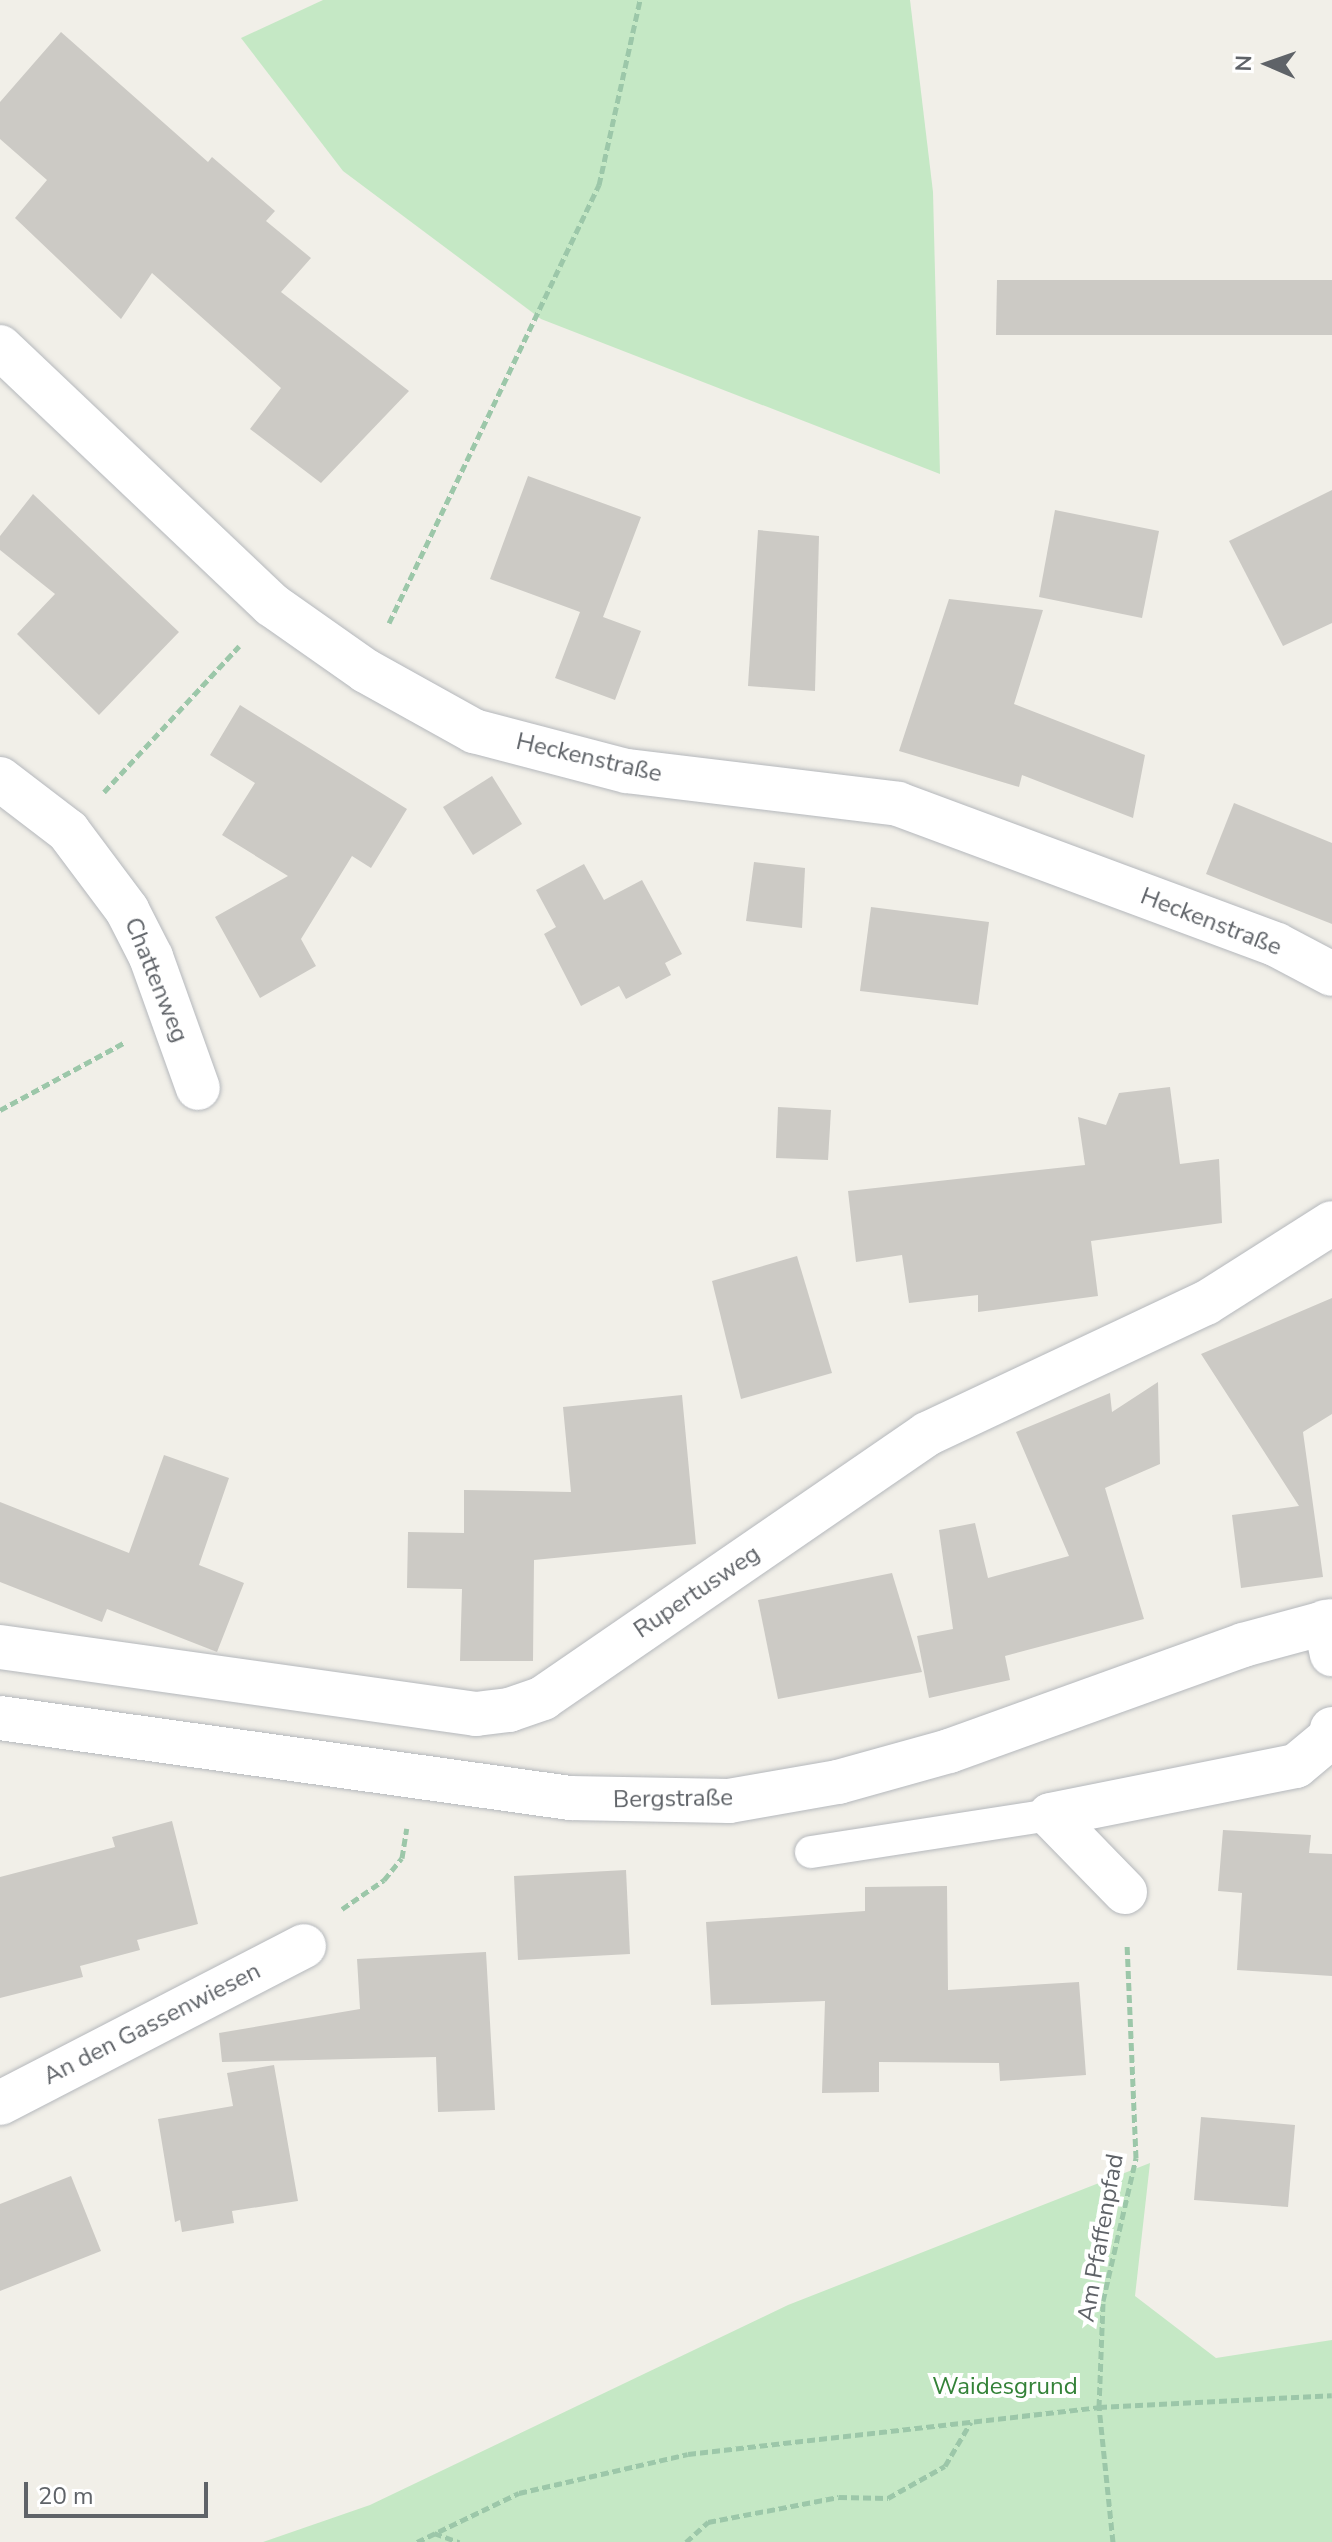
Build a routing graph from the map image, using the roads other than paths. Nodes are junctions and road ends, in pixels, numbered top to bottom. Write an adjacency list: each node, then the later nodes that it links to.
1 (0, 347): 3 (street, Heckenstraße)
2 (0, 779): 4 (street, Chattenweg)
3 (1332, 974)
4 (198, 1088)
5 (1332, 1223): 7 (street, Rupertusweg)
6 (1330, 1633): 8 (street, Bergstraße)
7 (0, 1647)
8 (0, 1718)
9 (1332, 1729): 10 (street)
10 (1050, 1815): 11 (lane); 12 (street)
11 (811, 1852)
12 (1125, 1892)
13 (317, 1932): 14 (street, An den Gassenwiesen)
14 (0, 2103)

